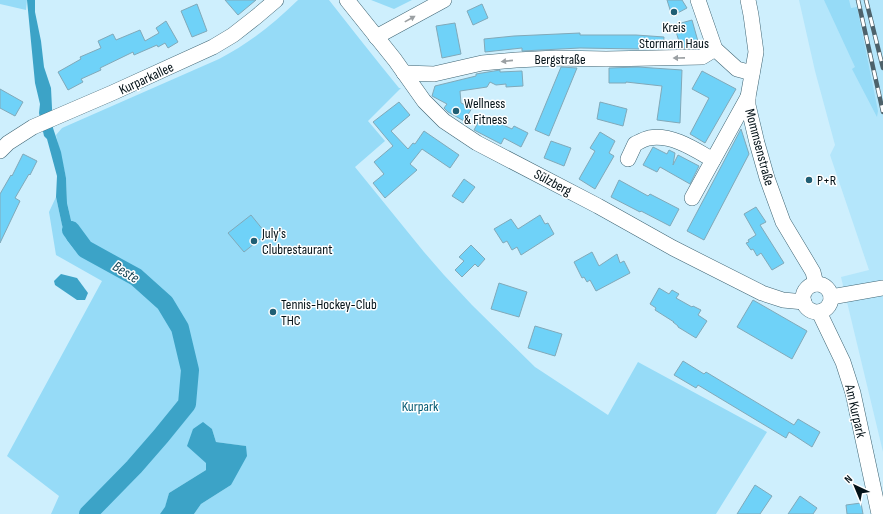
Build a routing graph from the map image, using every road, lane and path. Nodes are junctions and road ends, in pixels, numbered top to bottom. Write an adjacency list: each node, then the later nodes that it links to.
1 (276, 0): 11 (street, Kurparkallee)
2 (347, 0): 6 (street, Sülzberg)
3 (444, 0): 6 (street, one-way to 3)
4 (698, 0): 7 (street)
5 (748, 0): 8 (street, Mommsenstraße)
6 (376, 37): 9 (street, Sülzberg)
7 (715, 49): 8 (street); 9 (street, Bergstraße, one-way to 9)
8 (752, 72): 10 (street, Mommsenstraße)
9 (404, 73): 18 (street, Sülzberg)
10 (748, 97): 13 (street); 15 (street, Mommsenstraße)
11 (3, 143)
12 (628, 159): 13 (street)
13 (713, 160): 14 (street)
14 (692, 198)
15 (816, 284): 17 (street); 18 (street)
16 (883, 288): 17 (street)
17 (831, 297): 19 (street)
18 (804, 302): 19 (street, Sülzberg)
19 (820, 312): 20 (street, Am Kurpark)
20 (879, 514)

